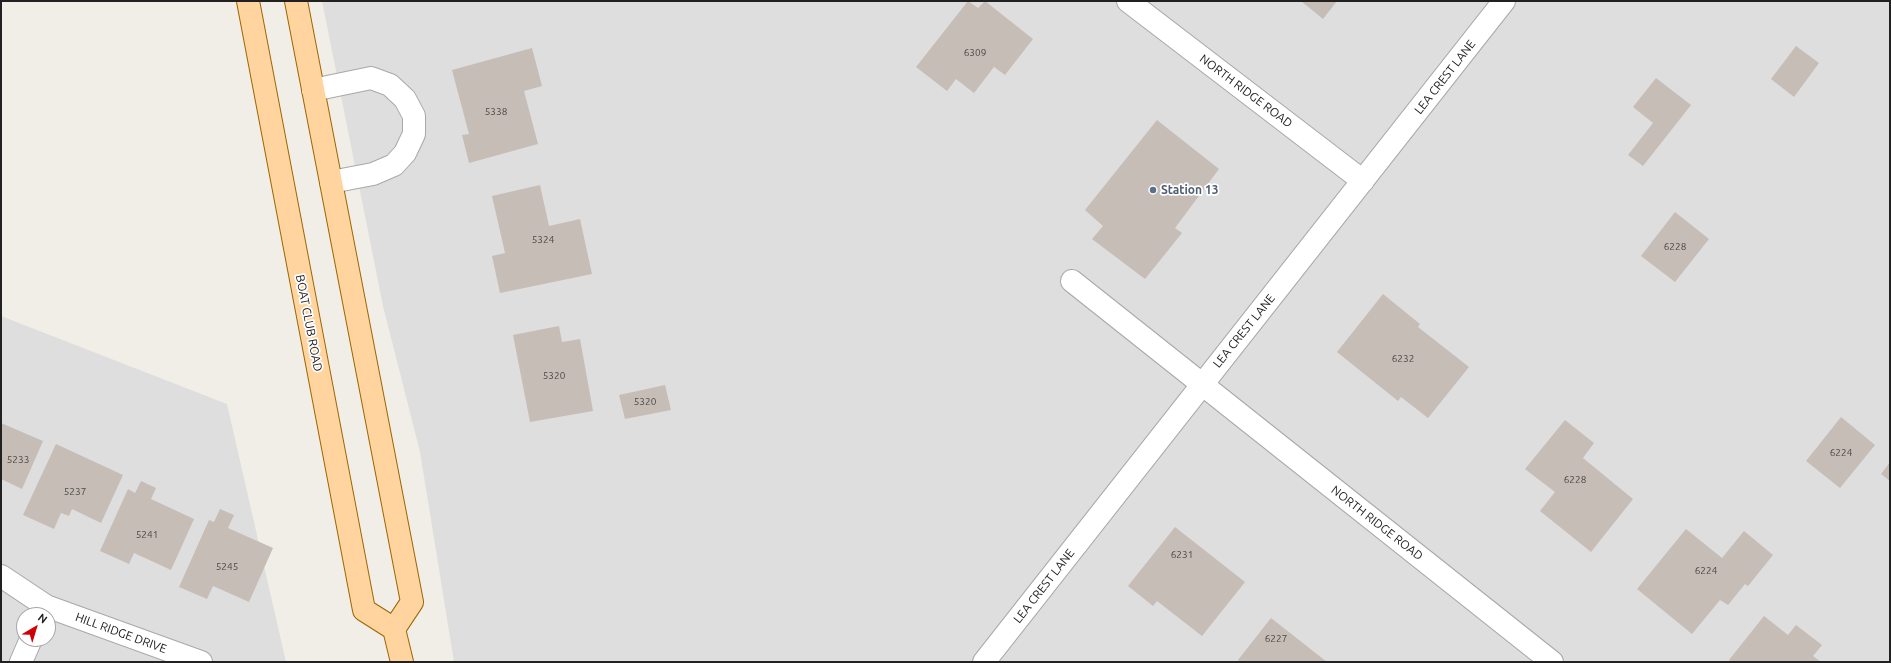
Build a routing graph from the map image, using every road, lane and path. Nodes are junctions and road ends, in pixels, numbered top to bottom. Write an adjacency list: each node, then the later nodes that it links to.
1 (248, 1): 13 (main road, BOAT CLUB ROAD)
2 (296, 1): 5 (main road)
3 (1128, 1): 6 (street, NORTH RIDGE ROAD)
4 (1504, 1): 6 (street, LEA CREST LANE)
5 (313, 90): 7 (main road); 7 (street)
6 (1363, 181): 9 (street, LEA CREST LANE)
7 (331, 182): 13 (main road)
8 (1072, 281): 9 (street, NORTH RIDGE ROAD)
9 (1202, 384): 18 (street, LEA CREST LANE); 19 (street, NORTH RIDGE ROAD)
10 (1, 576): 11 (street, HILL RIDGE DRIVE)
11 (39, 607)
12 (56, 615): 16 (street, HILL RIDGE DRIVE)
13 (394, 629): 17 (main road)
14 (28, 647): 15 (street)
15 (21, 662)
16 (201, 662)
17 (402, 662)
18 (984, 662)
19 (1552, 662)

